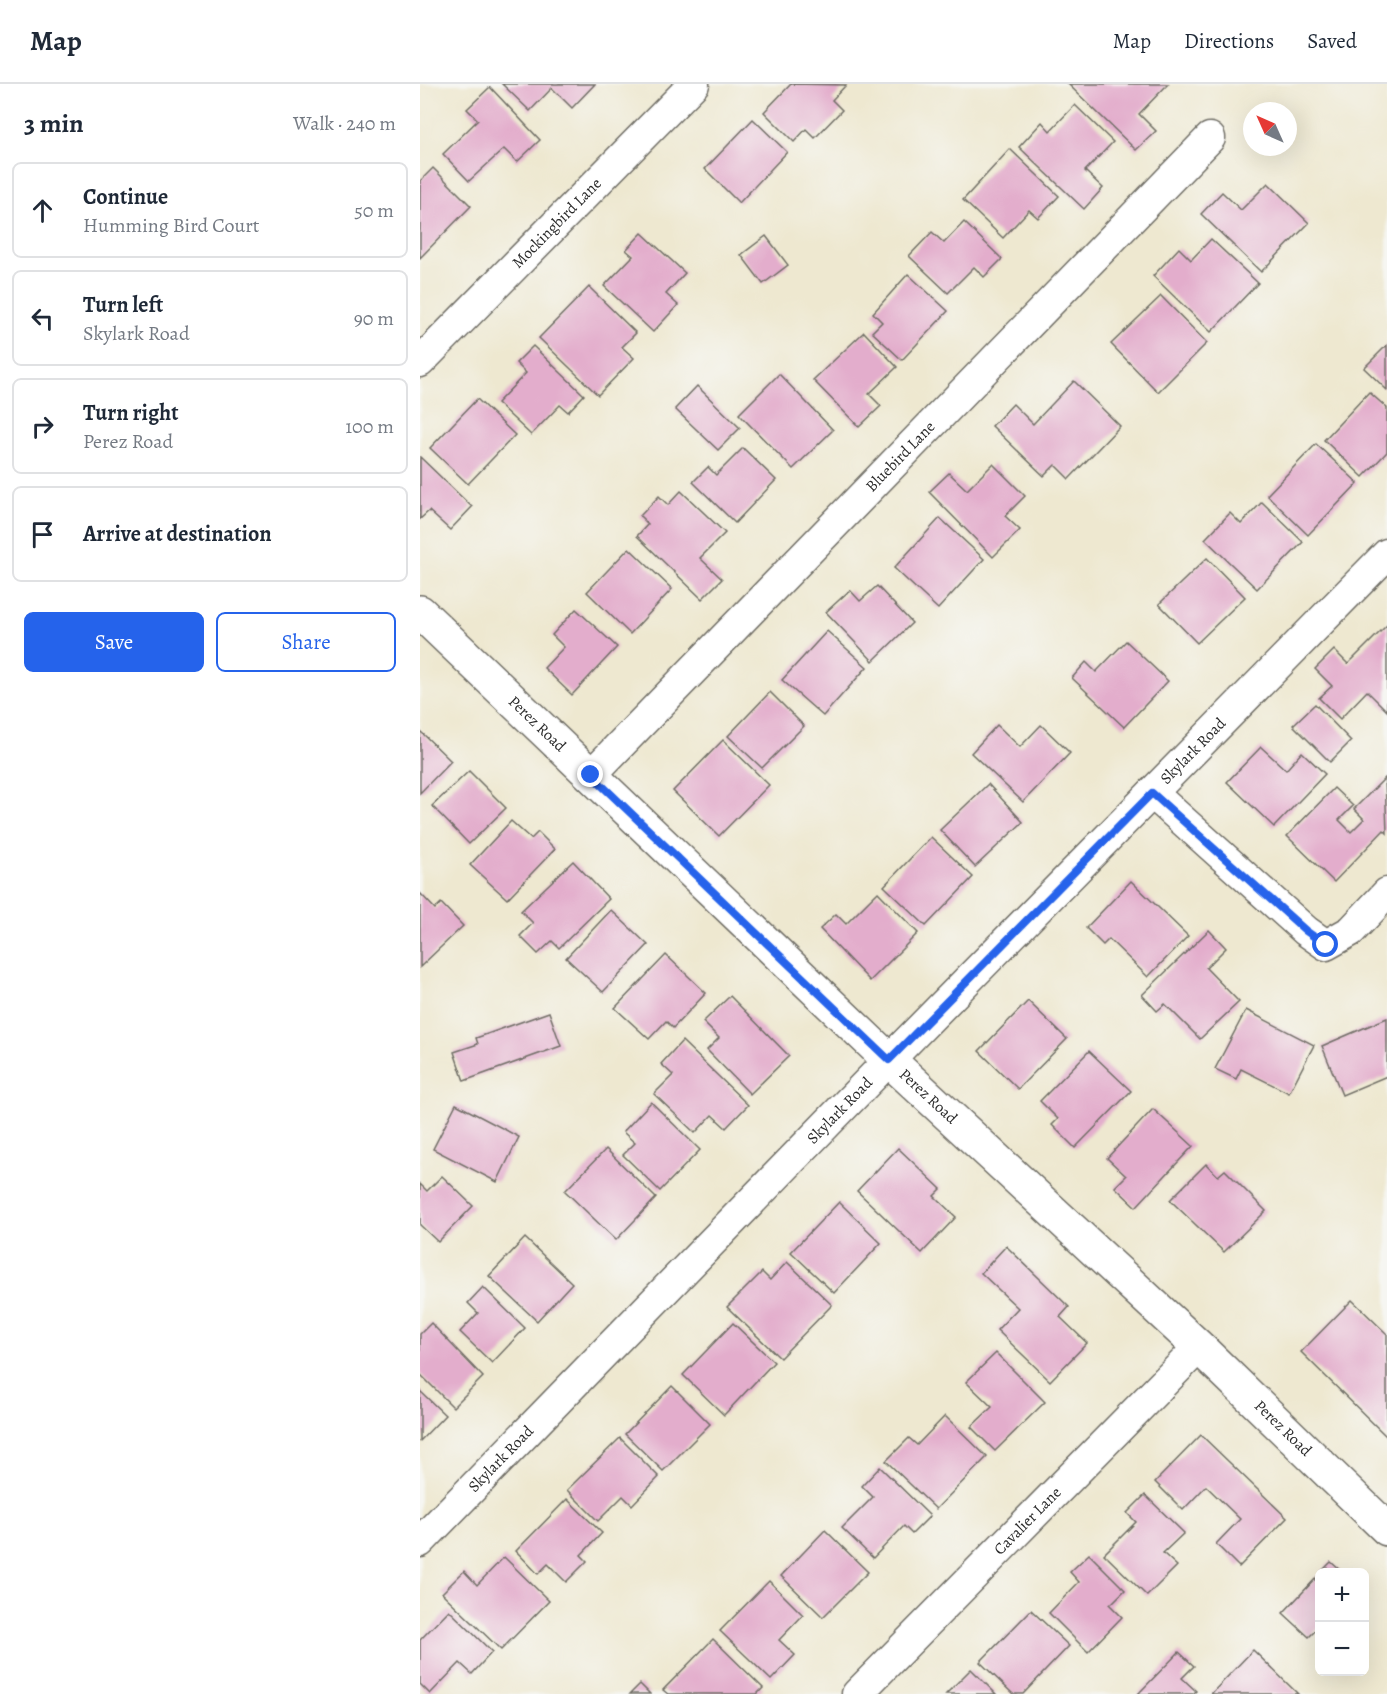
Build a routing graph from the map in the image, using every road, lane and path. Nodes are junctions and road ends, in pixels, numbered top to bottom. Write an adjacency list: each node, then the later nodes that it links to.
1 (694, 84): 3 (street, Mockingbird Lane)
2 (1210, 138): 6 (street, Bluebird Lane)
3 (420, 362)
4 (1387, 554): 7 (street, Skylark Road)
5 (420, 612): 6 (street, Perez Road)
6 (591, 775): 9 (street, Perez Road)
7 (1152, 793): 8 (street); 9 (street, Skylark Road)
8 (1387, 893)
9 (889, 1060): 10 (street, Perez Road); 12 (street, Skylark Road)
10 (1198, 1347): 11 (street, Perez Road); 13 (street, Cavalier Lane)
11 (1387, 1529)
12 (420, 1542)
13 (857, 1694)

